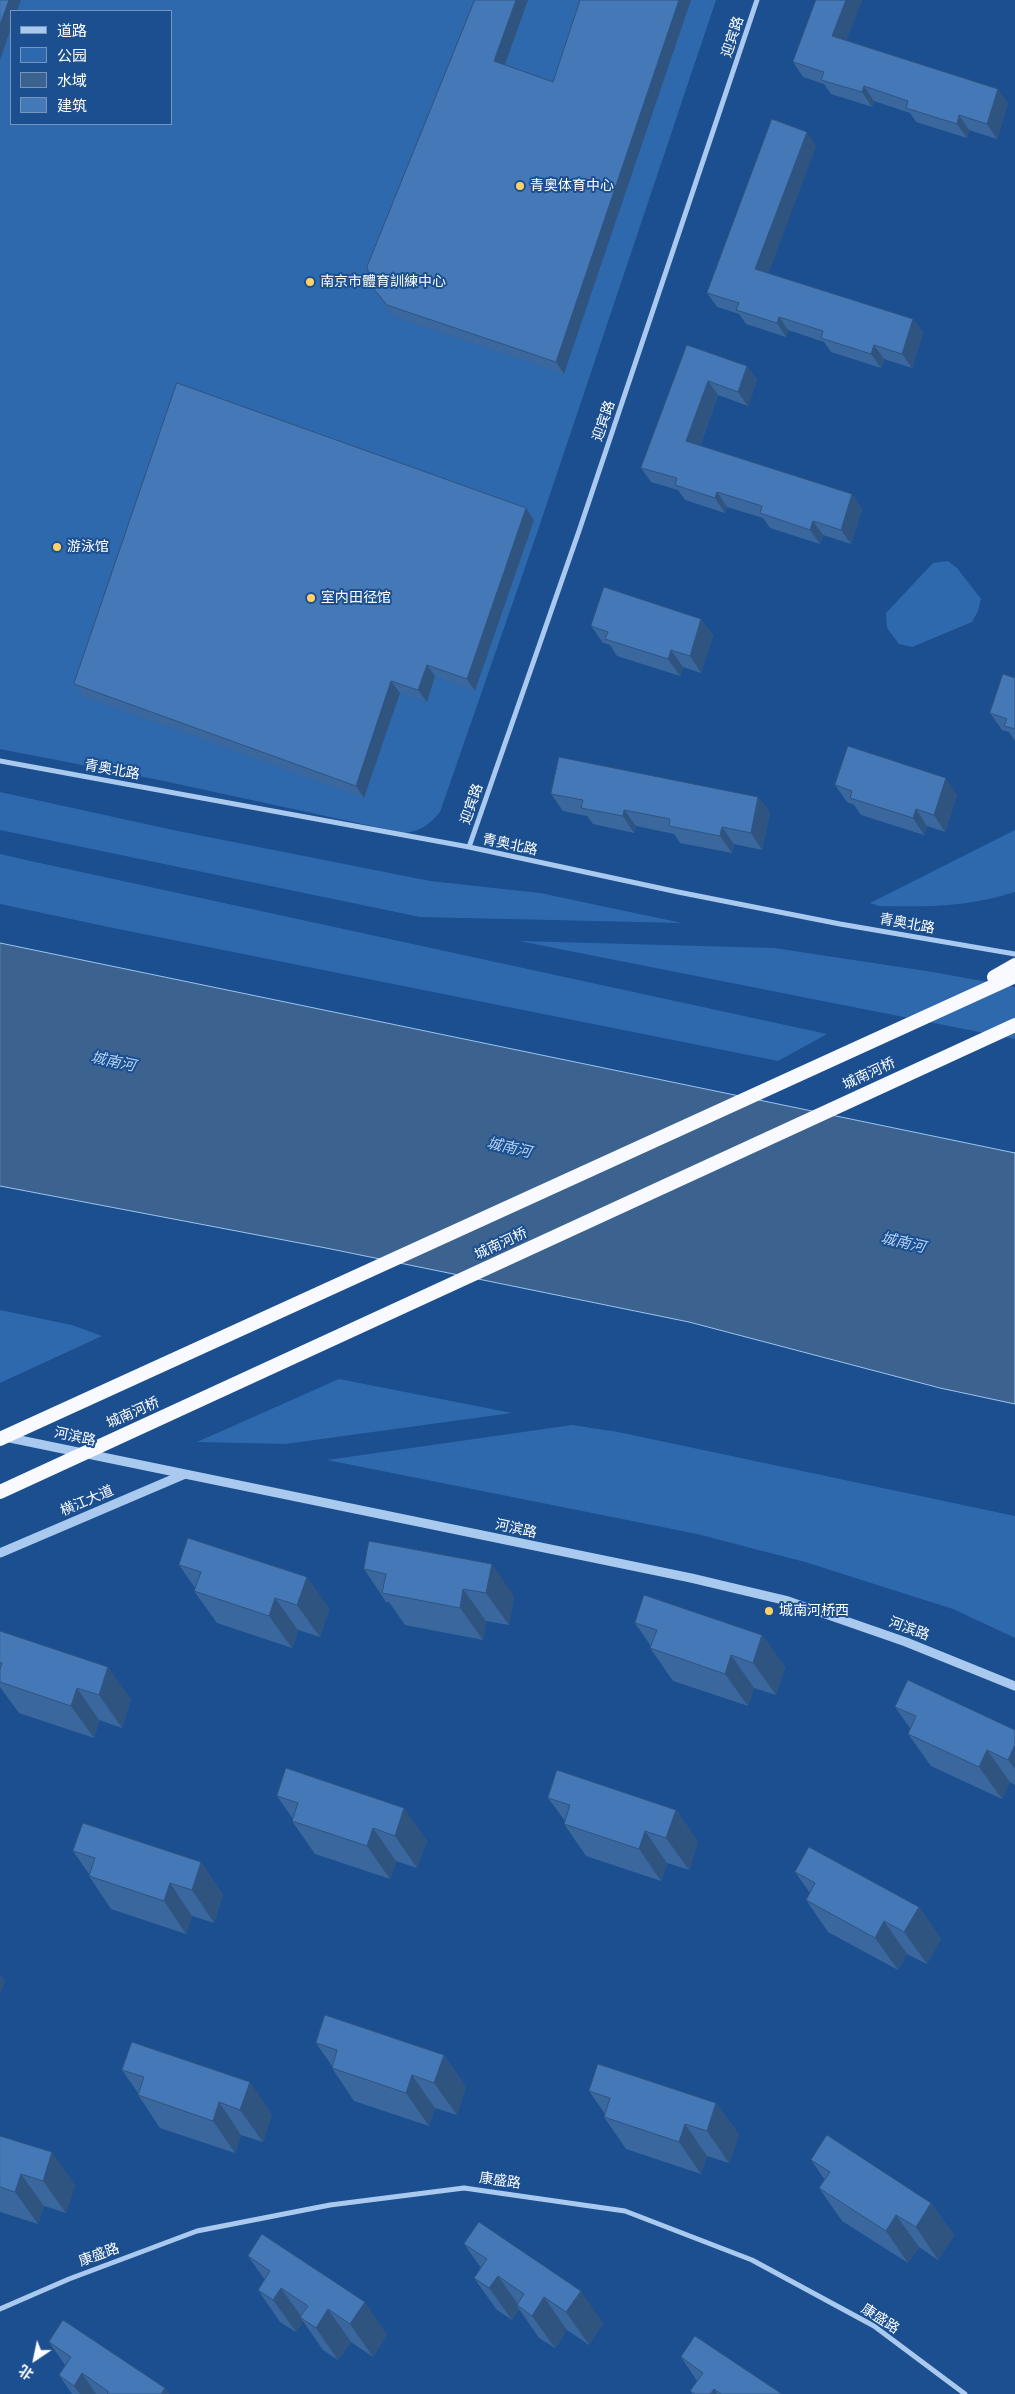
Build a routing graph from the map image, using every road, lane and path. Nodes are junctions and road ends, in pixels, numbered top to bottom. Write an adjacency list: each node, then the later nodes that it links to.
1 (757, 0): 3 (street, 迎宾路)
2 (0, 761): 3 (street, 青奥北路)
3 (469, 847): 4 (street, 青奥北路)
4 (1015, 954)
5 (1015, 965): 7 (highway)
6 (1015, 976): 7 (highway, 城南河桥)
7 (936, 1012): 9 (highway, 城南河桥)
8 (1012, 1027): 11 (highway, 城南河桥)
9 (0, 1437): 10 (street, 河滨路)
10 (186, 1474): 12 (street, 横江大道); 13 (street, 河滨路)
11 (0, 1492)
12 (0, 1554)
13 (1015, 1686)
14 (0, 2309): 15 (street, 康盛路)
15 (965, 2394)

